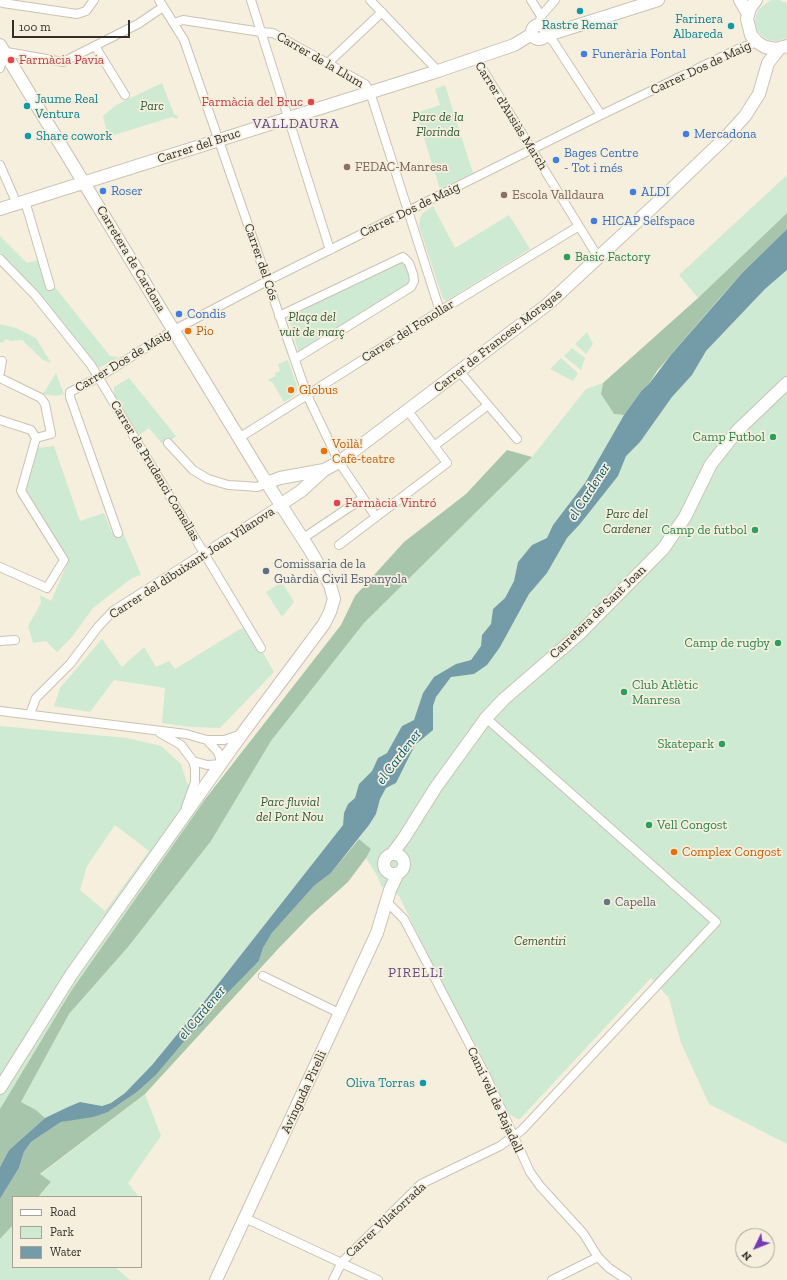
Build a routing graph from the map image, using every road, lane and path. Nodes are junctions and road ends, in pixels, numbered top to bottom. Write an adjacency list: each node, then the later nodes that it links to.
1 (94, 0): 9 (street)
2 (251, 0): 15 (street)
3 (370, 0): 11 (street)
4 (531, 0): 14 (street)
5 (555, 0): 14 (street)
6 (658, 0): 14 (street, Carrer del Bruc)
7 (740, 0): 12 (street)
8 (756, 0): 12 (street)
9 (3, 3)
10 (161, 4): 13 (street, Carrer del Cós); 17 (street)
11 (382, 12): 21 (street); 23 (street)
12 (748, 14): 16 (street)
13 (174, 23): 15 (street, Carrer de la Llum); 29 (street, Carrer del Cós)
14 (540, 28): 20 (street, Carrer del Bruc); 27 (street)
15 (261, 32): 21 (street, Carrer de la Llum); 28 (street)
16 (760, 44): 18 (street); 25 (street, Carrer de Francesc Moragas); 27 (street, Carrer Dos de Maig)
17 (95, 46): 19 (street); 26 (street)
18 (783, 48): 25 (street, Carrer de Francesc Moragas)
19 (1, 49): 22 (street); 32 (street, Carretera de Cardona)
20 (475, 57): 23 (street, Carrer del Bruc); 30 (street, Carrer d'Ausiàs March)
21 (328, 63): 24 (street, Carrer de la Llum)
22 (0, 68)
23 (438, 71): 24 (street, Carrer del Bruc)
24 (370, 92): 28 (street, Carrer del Bruc); 35 (street)
25 (759, 94): 38 (street, Carrer de Francesc Moragas)
26 (125, 95)
27 (601, 115): 30 (street, Carrer Dos de Maig)
28 (288, 118): 29 (street, Carrer del Bruc); 37 (street)
29 (219, 140): 32 (street, Carrer del Bruc); 40 (street, Carrer del Cós)
30 (532, 151): 35 (street, Carrer Dos de Maig); 36 (street, Carrer d'Ausiàs March)
31 (0, 165): 33 (street)
32 (84, 182): 33 (street, Carrer del Bruc); 44 (street, Carretera de Cardona)
33 (21, 202): 34 (street, Carrer del Bruc); 41 (street)
34 (0, 209)
35 (408, 212): 37 (street, Carrer Dos de Maig); 42 (street)
36 (579, 226): 38 (street, Carrer d'Ausiàs March); 42 (street, Carrer del Fonollar)
37 (330, 250): 40 (street, Carrer Dos de Maig)
38 (598, 257): 48 (street, Carrer de Francesc Moragas)
39 (0, 260): 49 (street, Carrer de Prudenci Comellas)
40 (267, 281): 43 (street, Carrer del Cós); 44 (street, Carrer Dos de Maig)
41 (50, 286)
42 (440, 311): 52 (street, Carrer del Fonollar)
43 (279, 316): 45 (street, Carrer del Cós); 45 (street)
44 (174, 330): 49 (street, Carrer Dos de Maig); 57 (street, Carretera de Cardona)
45 (295, 359): 52 (street, Carrer del Cós)
46 (2, 361): 47 (street)
47 (0, 372)
48 (460, 372): 53 (street); 54 (street, Carrer de Francesc Moragas)
49 (99, 377): 67 (street, Carrer Dos de Maig); 70 (street, Carrer de Prudenci Comellas)
50 (0, 378): 56 (street)
51 (787, 383): 77 (street, Carretera de Sant Joan)
52 (308, 395): 57 (street, Carrer del Fonollar); 61 (street, Carrer del Cós)
53 (488, 405): 58 (street); 60 (street)
54 (408, 411): 60 (street); 61 (street, Carrer de Francesc Moragas)
55 (0, 420): 56 (street)
56 (36, 438): 71 (street)
57 (240, 438): 63 (street, Carretera de Cardona)
58 (517, 439)
59 (168, 443): 63 (street)
60 (434, 446): 66 (street)
61 (339, 462): 62 (street, Carrer de Francesc Moragas); 64 (street, Carrer del Cós)
62 (324, 470): 63 (street, Carrer de Francesc Moragas); 65 (street, Carrer de Francesc Moragas)
63 (264, 479): 65 (street, Carretera de Cardona)
64 (363, 498): 66 (street, Carrer del Cós); 68 (street)
65 (280, 505): 68 (street, Carretera de Cardona); 70 (street, Carrer del dibuixant Joan Vilanova)
66 (376, 517): 69 (street)
67 (118, 533)
68 (302, 539): 79 (street, Carretera de Cardona)
69 (339, 545)
70 (204, 554): 74 (street, Carrer de Prudenci Comellas); 76 (street, Carrer del dibuixant Joan Vilanova)
71 (0, 567)
72 (15, 640): 73 (street)
73 (0, 641)
74 (261, 648)
75 (0, 711): 76 (street)
76 (30, 714): 78 (street)
77 (486, 718): 84 (street, Carretera de Sant Joan); 92 (street, Carrer Vilatorrada)
78 (152, 730): 80 (street); 81 (street)
79 (242, 734): 80 (street); 82 (street, Carretera de Cardona)
80 (207, 740): 82 (street)
81 (193, 761): 82 (street); 83 (street)
82 (222, 764): 83 (street, Carretera de Cardona)
83 (181, 820): 91 (street, Carretera de Cardona)
84 (404, 838): 85 (street, Carretera de Sant Joan); 86 (street)
85 (392, 854): 86 (street); 87 (street)
86 (404, 859): 87 (street)
87 (393, 873): 88 (street, Avinguda Pirelli)
88 (387, 902): 90 (street, Avinguda Pirelli); 92 (street, Camí vell de Rajadell)
89 (264, 976): 90 (street)
90 (339, 1013): 93 (street, Avinguda Pirelli)
91 (0, 1088)
92 (513, 1137): 94 (street, Camí vell de Rajadell); 95 (street, Carrer Vilatorrada)
93 (245, 1218): 95 (street); 96 (street, Avinguda Pirelli)
94 (598, 1257): 99 (street); 100 (street, Camí vell de Rajadell)
95 (342, 1262): 97 (street, Carrer Vilatorrada); 98 (street)
96 (216, 1280)
97 (333, 1280)
98 (378, 1280)
99 (552, 1280)
100 (628, 1280)

